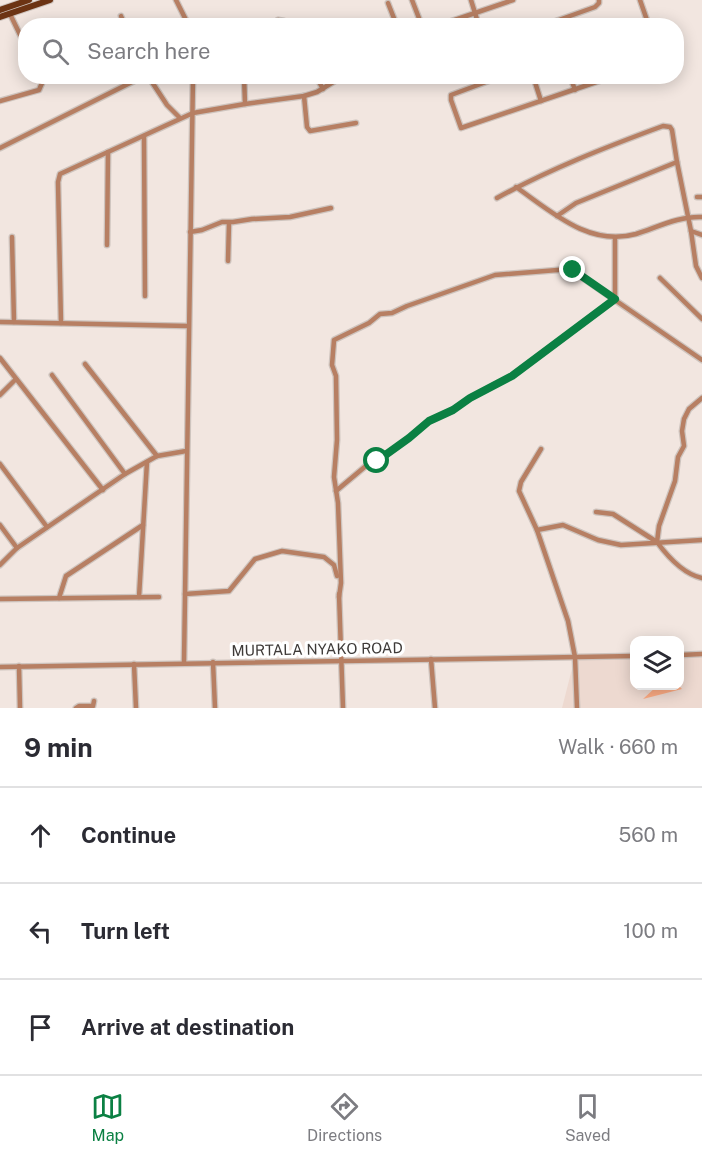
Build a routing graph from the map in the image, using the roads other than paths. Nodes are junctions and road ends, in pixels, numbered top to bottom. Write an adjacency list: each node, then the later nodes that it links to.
1 (29, 0): 10 (main road)
2 (50, 0): 12 (main road)
3 (176, 0): 14 (street)
4 (412, 0): 16 (street)
5 (471, 0): 11 (street)
6 (511, 0): 11 (street)
7 (640, 0): 20 (street)
8 (599, 2): 19 (street)
9 (388, 3): 15 (street)
10 (0, 10)
11 (475, 13): 17 (street); 18 (street)
12 (10, 14): 13 (main road); 21 (street)
13 (0, 17)
14 (185, 18)
15 (394, 18)
16 (419, 18)
17 (460, 18)
18 (476, 18)
19 (568, 18)
20 (646, 18)
21 (18, 30)
22 (42, 84): 36 (street)
23 (130, 84): 43 (street)
24 (152, 84): 40 (street)
25 (193, 84): 39 (street)
26 (244, 84): 38 (street)
27 (320, 84): 33 (street)
28 (331, 84): 33 (street)
29 (481, 84): 37 (street)
30 (536, 84): 37 (street)
31 (573, 84): 34 (street)
32 (592, 84): 34 (street)
33 (323, 89): 35 (street)
34 (575, 90): 37 (street)
35 (304, 96): 38 (street); 41 (street)
36 (0, 101)
37 (541, 101)
38 (245, 104): 39 (street)
39 (193, 113): 40 (street); 54 (street)
40 (180, 118): 42 (street)
41 (356, 123)
42 (144, 136): 44 (street); 62 (street)
43 (0, 148)
44 (108, 152): 58 (street); 67 (street)
45 (677, 162): 46 (street); 49 (street); 50 (street)
46 (516, 188): 47 (street); 49 (street)
47 (497, 198)
48 (332, 208): 52 (street)
49 (557, 216): 57 (street)
50 (687, 216): 51 (street); 53 (street); 57 (street)
51 (702, 217)
52 (229, 223): 54 (street); 59 (street)
53 (691, 231): 55 (street); 61 (street)
54 (190, 232): 68 (street)
55 (702, 235)
56 (12, 237): 66 (street)
57 (615, 238): 63 (street)
58 (107, 245)
59 (228, 261)
60 (660, 278): 64 (street)
61 (702, 278)
62 (145, 296)
63 (615, 299): 70 (street); 83 (street); 83 (street)
64 (702, 319)
65 (0, 322): 66 (street)
66 (14, 322): 67 (street)
67 (61, 323): 68 (street)
68 (188, 326): 77 (street)
69 (0, 358): 73 (street)
70 (702, 360)
71 (85, 364): 78 (street)
72 (52, 375): 81 (street)
73 (16, 379): 74 (street); 82 (street)
74 (0, 395)
75 (702, 398): 90 (street)
76 (542, 449): 88 (street)
77 (186, 451): 78 (street); 94 (street)
78 (157, 456): 79 (street)
79 (147, 462): 81 (street); 86 (street)
80 (0, 464): 87 (street)
81 (125, 474): 82 (street)
82 (103, 490): 87 (street)
83 (336, 491): 97 (street)
84 (596, 512): 90 (street)
85 (0, 525): 91 (street)
86 (143, 525): 95 (street); 98 (street)
87 (48, 527): 91 (street)
88 (537, 530): 90 (street); 103 (street)
89 (702, 540): 90 (street)
90 (657, 542): 93 (street)
91 (17, 548): 92 (street)
92 (0, 565)
93 (702, 578)
94 (185, 594): 97 (street); 105 (street)
95 (139, 597): 96 (street); 98 (street)
96 (159, 597)
97 (339, 597): 107 (street)
98 (60, 598): 99 (street)
99 (0, 599)
100 (702, 654): 101 (street)
101 (684, 655)
102 (630, 656): 103 (street, MURTALA NYAKO ROAD)
103 (575, 657): 104 (street, MURTALA NYAKO ROAD); 118 (street)
104 (431, 659): 107 (street, MURTALA NYAKO ROAD); 117 (street)
105 (184, 662): 106 (street, MURTALA NYAKO ROAD); 108 (street, MURTALA NYAKO ROAD)
106 (213, 662): 107 (street, MURTALA NYAKO ROAD); 115 (street)
107 (342, 662): 116 (street)
108 (134, 664): 109 (street, MURTALA NYAKO ROAD); 114 (street)
109 (19, 666): 110 (street, MURTALA NYAKO ROAD); 112 (street)
110 (0, 667)
111 (94, 701): 113 (street)
112 (20, 708)
113 (76, 708)
114 (136, 708)
115 (215, 708)
116 (343, 708)
117 (435, 708)
118 (577, 708)

